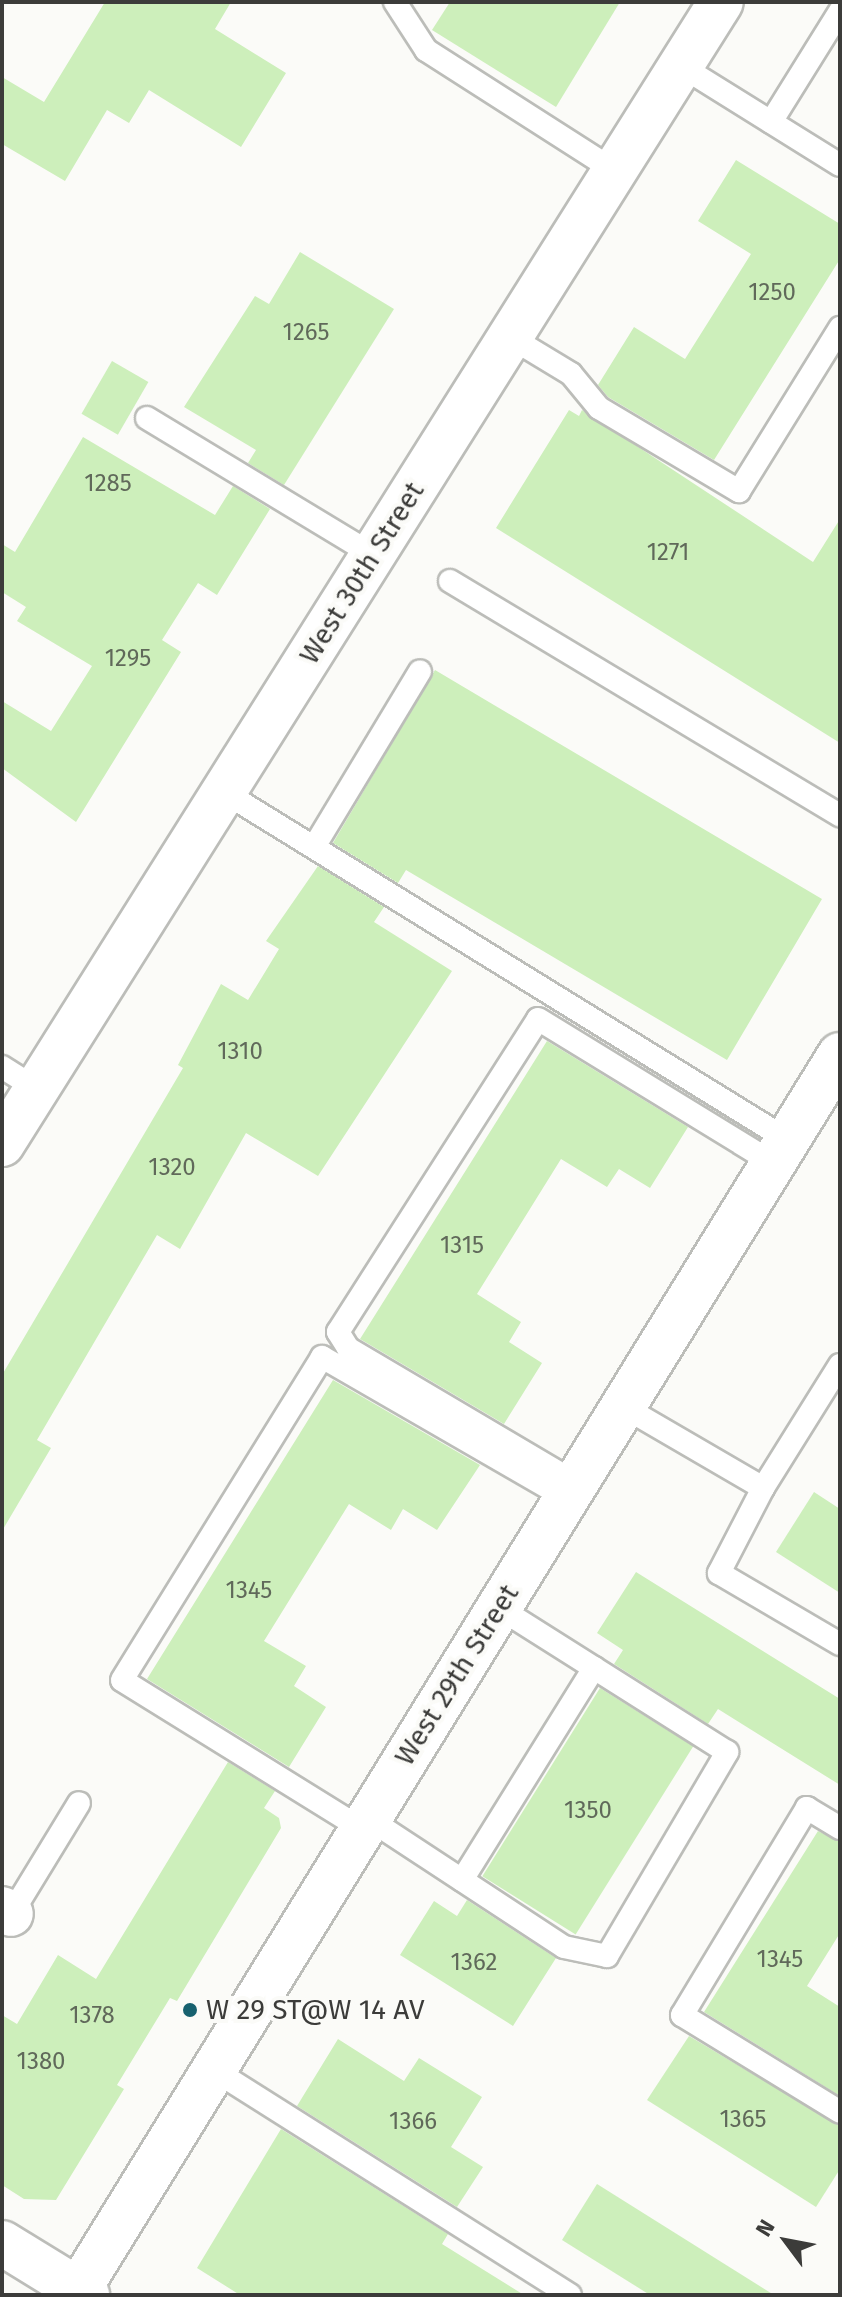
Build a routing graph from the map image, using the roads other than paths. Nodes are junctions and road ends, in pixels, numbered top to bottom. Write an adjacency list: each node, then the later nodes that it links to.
1 (395, 2): 7 (lane)
2 (721, 2): 4 (street, West 30th Street)
3 (840, 11): 5 (lane)
4 (681, 66): 5 (lane); 7 (street, West 30th Street)
5 (771, 122): 6 (lane)
6 (840, 165)
7 (615, 171): 9 (street, West 30th Street)
8 (840, 328): 9 (lane)
9 (510, 337): 11 (street, West 30th Street)
10 (147, 418): 11 (lane)
11 (373, 555): 14 (street, West 30th Street)
12 (450, 581): 15 (lane)
13 (420, 671): 16 (lane)
14 (224, 792): 16 (lane); 18 (street, West 30th Street)
15 (840, 815)
16 (314, 847): 20 (lane)
17 (840, 1055): 20 (street, West 29th Street)
18 (19, 1078): 19 (street, West 30th Street)
19 (2, 1144)
20 (780, 1152): 22 (street, West 29th Street); 24 (lane)
21 (840, 1365): 23 (lane)
22 (624, 1407): 23 (lane); 24 (street, West 29th Street)
23 (763, 1488): 26 (lane)
24 (571, 1491): 25 (street, West 29th Street); 29 (lane)
25 (499, 1608): 27 (lane); 29 (street, West 29th Street)
26 (840, 1644)
27 (594, 1668): 31 (lane); 31 (lane)
28 (79, 1803): 32 (lane)
29 (365, 1824): 31 (lane); 33 (street, West 29th Street)
30 (840, 1828): 34 (lane)
31 (462, 1880)
32 (5, 1917)
33 (214, 2070): 36 (street, West 29th Street); 37 (lane)
34 (840, 2112)
35 (2, 2243): 36 (street)
36 (80, 2293)
37 (570, 2295)

